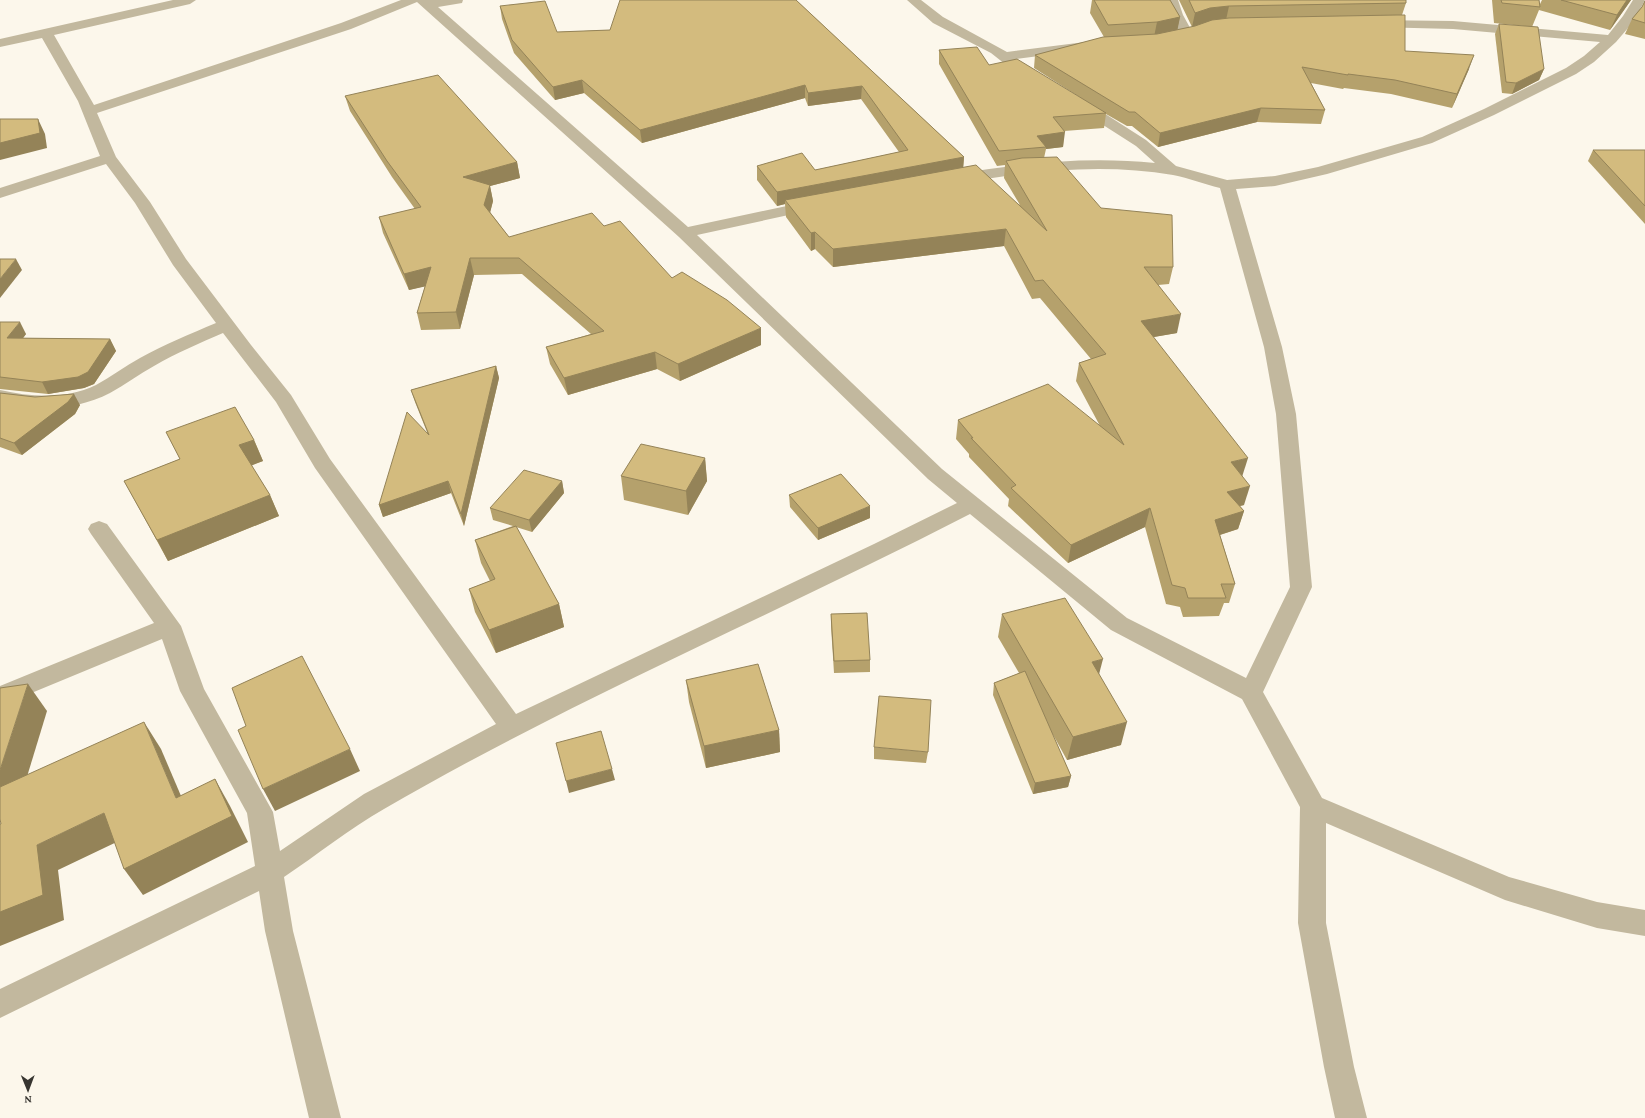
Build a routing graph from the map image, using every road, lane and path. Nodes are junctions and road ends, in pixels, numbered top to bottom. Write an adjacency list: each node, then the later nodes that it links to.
1 (190, 0): 10 (street)
2 (412, 0): 19 (street)
3 (457, 0): 7 (street)
4 (913, 0): 16 (street)
5 (1172, 0): 11 (street)
6 (1639, 0): 13 (street)
7 (426, 2): 26 (street)
8 (1360, 23): 13 (street)
9 (1200, 30): 11 (street)
10 (46, 33): 14 (street); 19 (street)
11 (1187, 35): 12 (street)
12 (1174, 38)
13 (1612, 38): 23 (street)
14 (0, 43)
15 (1097, 45): 16 (street)
16 (1004, 56): 17 (street)
17 (1028, 74)
18 (1069, 98): 21 (street)
19 (89, 110): 20 (street)
20 (108, 158): 24 (street); 27 (street)
21 (1171, 170): 22 (street); 23 (street)
22 (942, 182)
23 (1227, 185): 32 (street)
24 (0, 193)
25 (828, 203): 26 (street)
26 (685, 233): 29 (street)
27 (226, 325): 28 (street); 34 (street)
28 (0, 396)
29 (972, 504): 32 (street); 34 (street)
30 (99, 528): 31 (street)
31 (169, 626): 33 (street); 36 (street)
32 (1251, 692): 35 (street)
33 (0, 696)
34 (512, 727): 36 (street)
35 (1313, 806): 37 (street); 40 (street)
36 (270, 872): 38 (street); 39 (street)
37 (1645, 923)
38 (0, 1004)
39 (325, 1118)
40 (1351, 1118)

